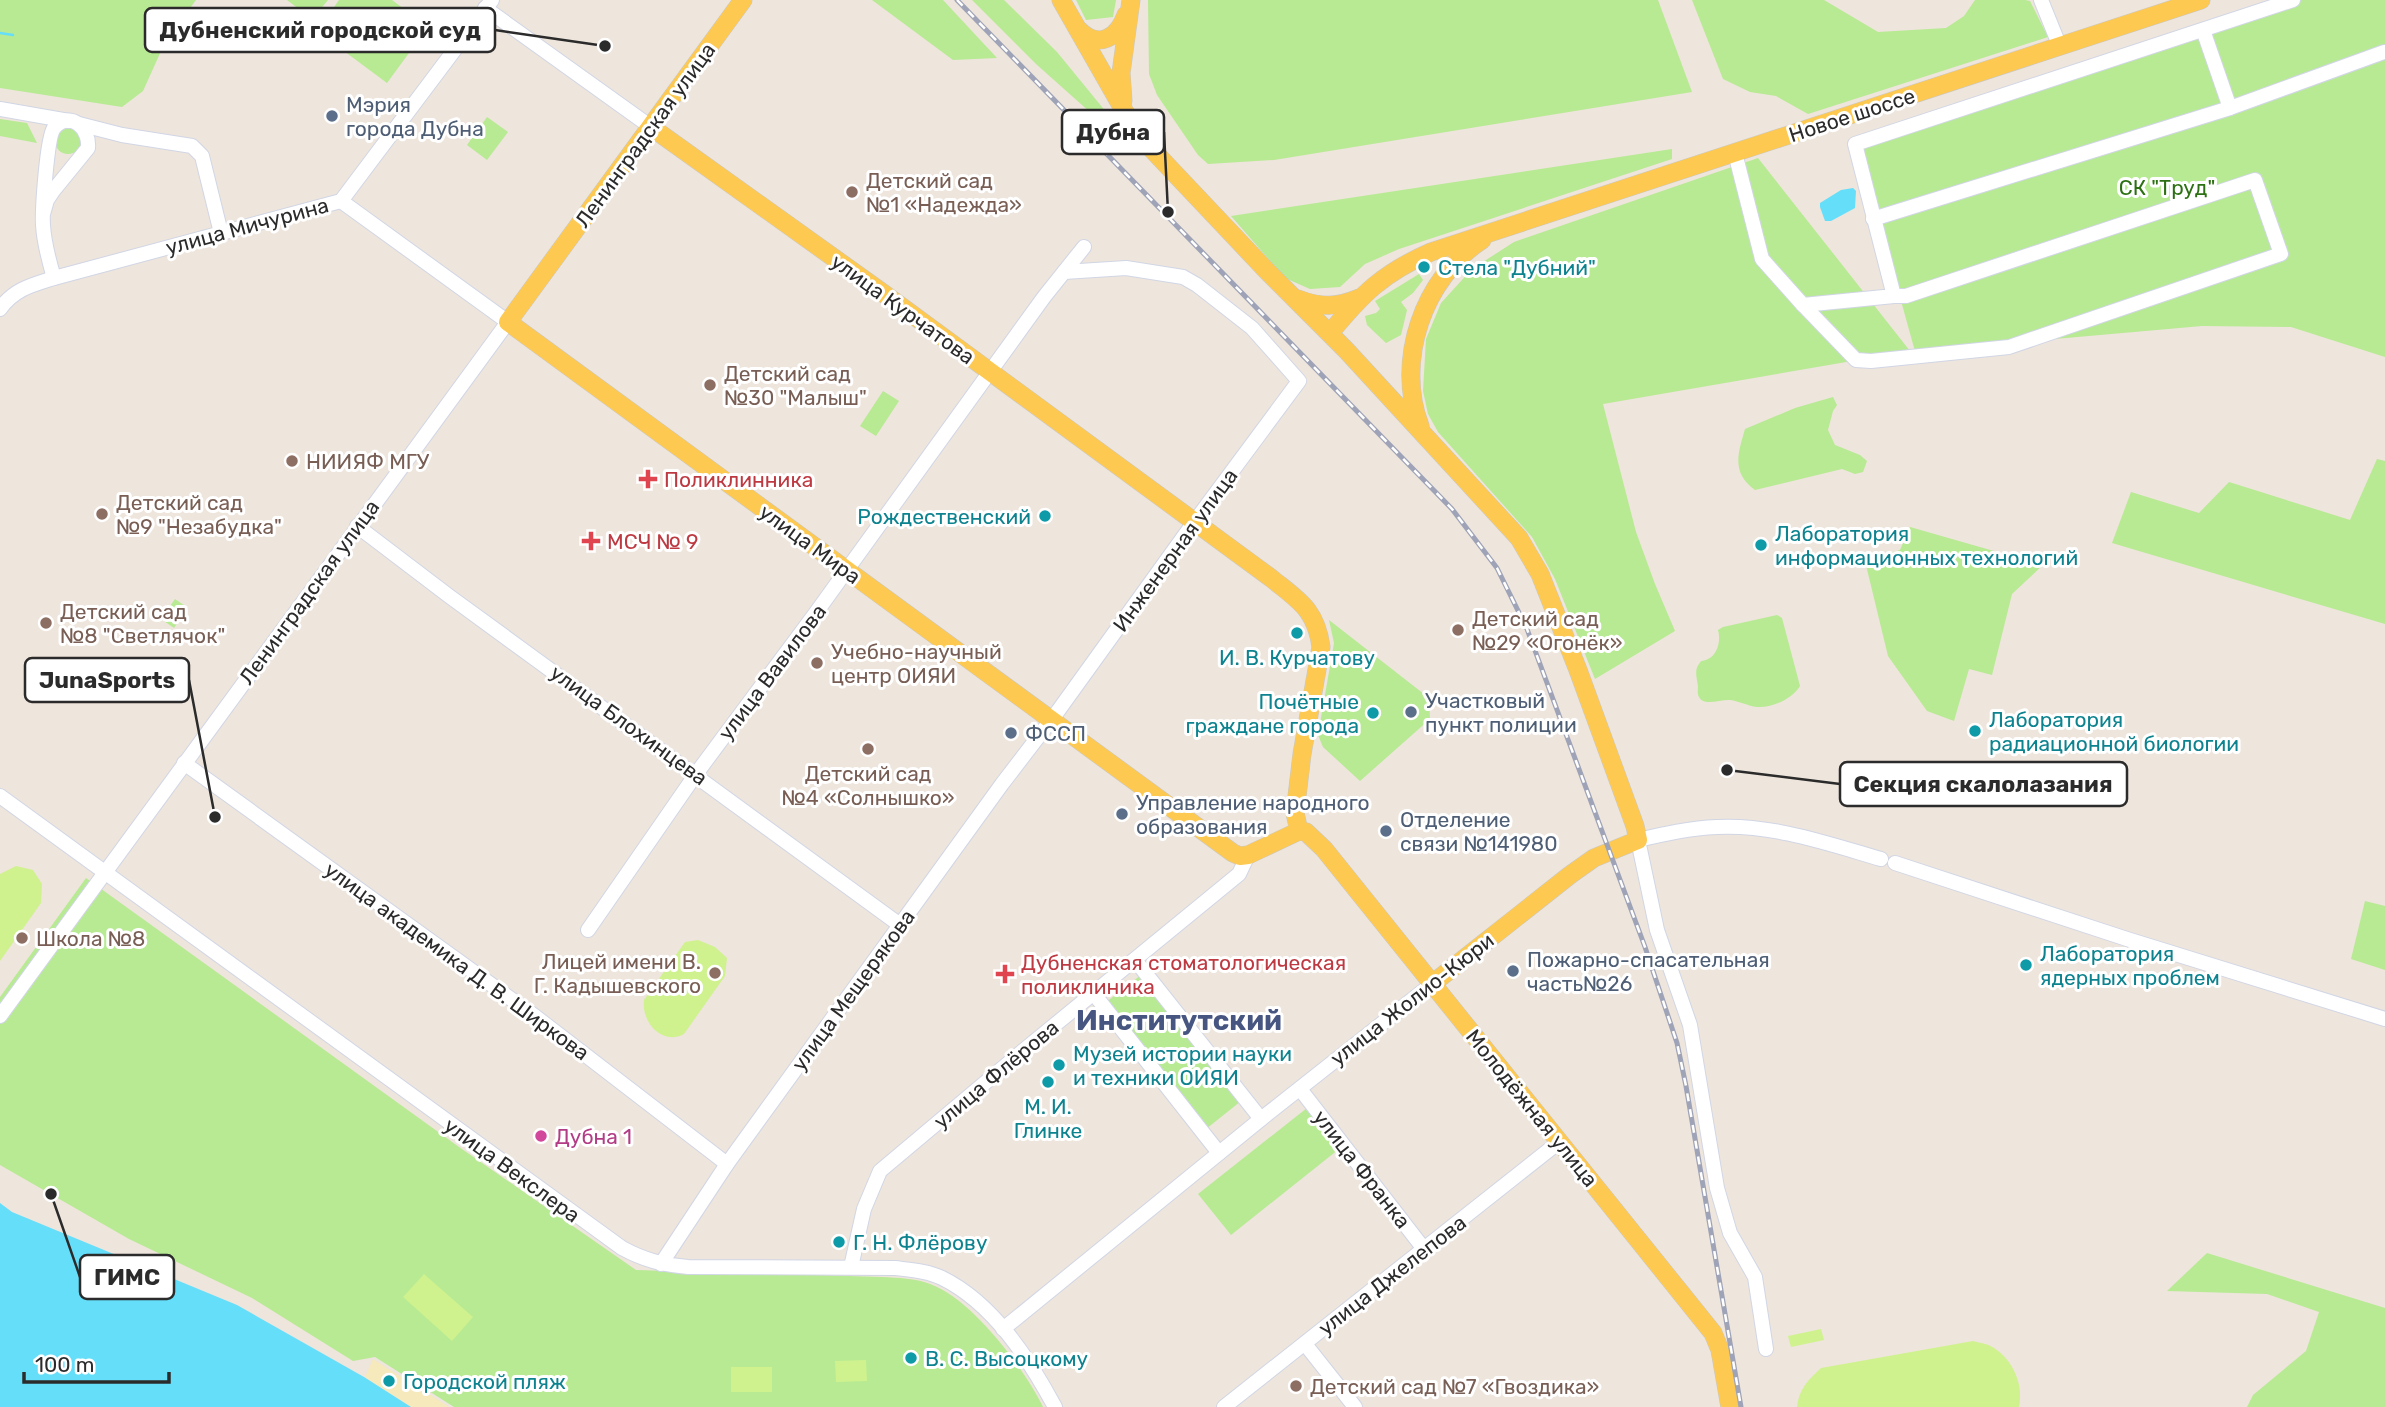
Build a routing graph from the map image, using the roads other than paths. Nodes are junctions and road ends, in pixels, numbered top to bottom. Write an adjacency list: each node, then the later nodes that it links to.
1 (743, 0): 17 (main road, Ленинградская улица)
2 (1061, 0): 8 (main road)
3 (1131, 0): 8 (main road); 14 (main road)
4 (2041, 0): 10 (street)
5 (2200, 0): 10 (main road, Новое шоссе)
6 (2293, 0): 9 (street)
7 (488, 4): 17 (street, улица Курчатова); 22 (street, улица Мичурина)
8 (1079, 30): 14 (main road)
9 (2203, 30): 12 (street); 24 (street)
10 (2060, 47): 21 (main road, Новое шоссе)
11 (2384, 52): 12 (street)
12 (2230, 108): 24 (street)
13 (0, 109): 15 (street)
14 (1125, 111): 33 (main road)
15 (24, 112): 16 (street); 19 (street)
16 (75, 123): 18 (street); 19 (street); 20 (street)
17 (651, 127): 37 (main road, Ленинградская улица); 39 (main road, улица Курчатова)
18 (122, 135): 20 (street); 26 (street)
19 (50, 141): 20 (street); 23 (street)
20 (83, 153): 23 (street)
21 (1735, 153): 25 (main road, Новое шоссе); 35 (street)
22 (341, 201): 26 (street, улица Мичурина); 37 (street, улица Мира)
23 (43, 214): 31 (street)
24 (1873, 219): 32 (street)
25 (1502, 230): 28 (main road, Новое шоссе); 30 (main road, Новое шоссе)
26 (221, 233): 31 (street, улица Мичурина)
27 (1084, 247): 29 (street, улица Вавилова)
28 (1431, 252): 30 (main road); 34 (main road, Новое шоссе)
29 (1064, 272): 39 (street, улица Вавилова); 43 (street, Инженерная улица)
30 (1445, 274): 40 (main road, Новое шоссе)
31 (54, 278): 36 (street, улица Мичурина)
32 (1894, 296): 35 (street); 35 (street)
33 (1292, 297): 34 (main road, Новое шоссе); 38 (main road)
34 (1359, 298): 38 (main road, Новое шоссе)
35 (1803, 305)
36 (0, 309)
37 (508, 322): 44 (street, Ленинградская улица); 45 (main road, улица Мира)
38 (1330, 333): 41 (main road, Новое шоссе)
39 (989, 372): 43 (main road, улица Курчатова); 45 (street, улица Вавилова)
40 (1412, 377): 41 (main road); 42 (main road, Новое шоссе)
41 (1390, 397): 42 (main road, Новое шоссе)
42 (1423, 432): 51 (main road, Новое шоссе)
43 (1195, 522): 46 (street, Инженерная улица); 50 (main road, улица Курчатова)
44 (357, 526): 47 (street, Ленинградская улица); 48 (street, улица Блохинцева)
45 (846, 571): 46 (main road, улица Мира); 48 (street, улица Вавилова)
46 (1052, 719): 52 (main road, улица Мира); 56 (street, улица Мещерякова)
47 (184, 763): 55 (street, Ленинградская улица); 67 (street, улица академика Д. В. Ширкова)
48 (696, 774): 56 (street, улица Блохинцева); 57 (street, улица Вавилова)
49 (0, 796): 55 (street, улица Векслера)
50 (1299, 831): 52 (main road); 59 (main road, Молодёжная улица)
51 (1638, 840): 53 (street, улица Жолио-Кюри); 59 (main road, улица Жолио-Кюри); 73 (street)
52 (1248, 855): 58 (street, улица Флёрова)
53 (1881, 859)
54 (1895, 863): 62 (street)
55 (105, 873): 61 (street, Ленинградская улица); 69 (street, улица Векслера)
56 (900, 925): 67 (street, улица Мещерякова)
57 (588, 930)
58 (1135, 960): 60 (street, улица Флёрова); 64 (street)
59 (1432, 984): 63 (street, улица Жолио-Кюри); 65 (main road, Молодёжная улица)
60 (1094, 995): 66 (street); 70 (street, улица Флёрова)
61 (0, 1016)
62 (2385, 1019)
63 (1300, 1088): 64 (street, улица Жолио-Кюри); 68 (street, улица Франка)
64 (1261, 1119): 66 (street, улица Жолио-Кюри)
65 (1559, 1142): 68 (street, улица Джелепова); 77 (main road, Молодёжная улица)
66 (1219, 1153): 71 (street, улица Жолио-Кюри)
67 (727, 1164): 69 (street, улица Мещерякова)
68 (1424, 1250): 72 (street, улица Джелепова)
69 (661, 1264): 70 (street, улица Векслера)
70 (851, 1267): 71 (street, улица Векслера)
71 (1003, 1329): 74 (street, улица Векслера)
72 (1305, 1343): 75 (street, улица Джелепова); 76 (street)
73 (1766, 1349)
74 (1055, 1407)
75 (1224, 1407)
76 (1355, 1407)
77 (1730, 1407)

